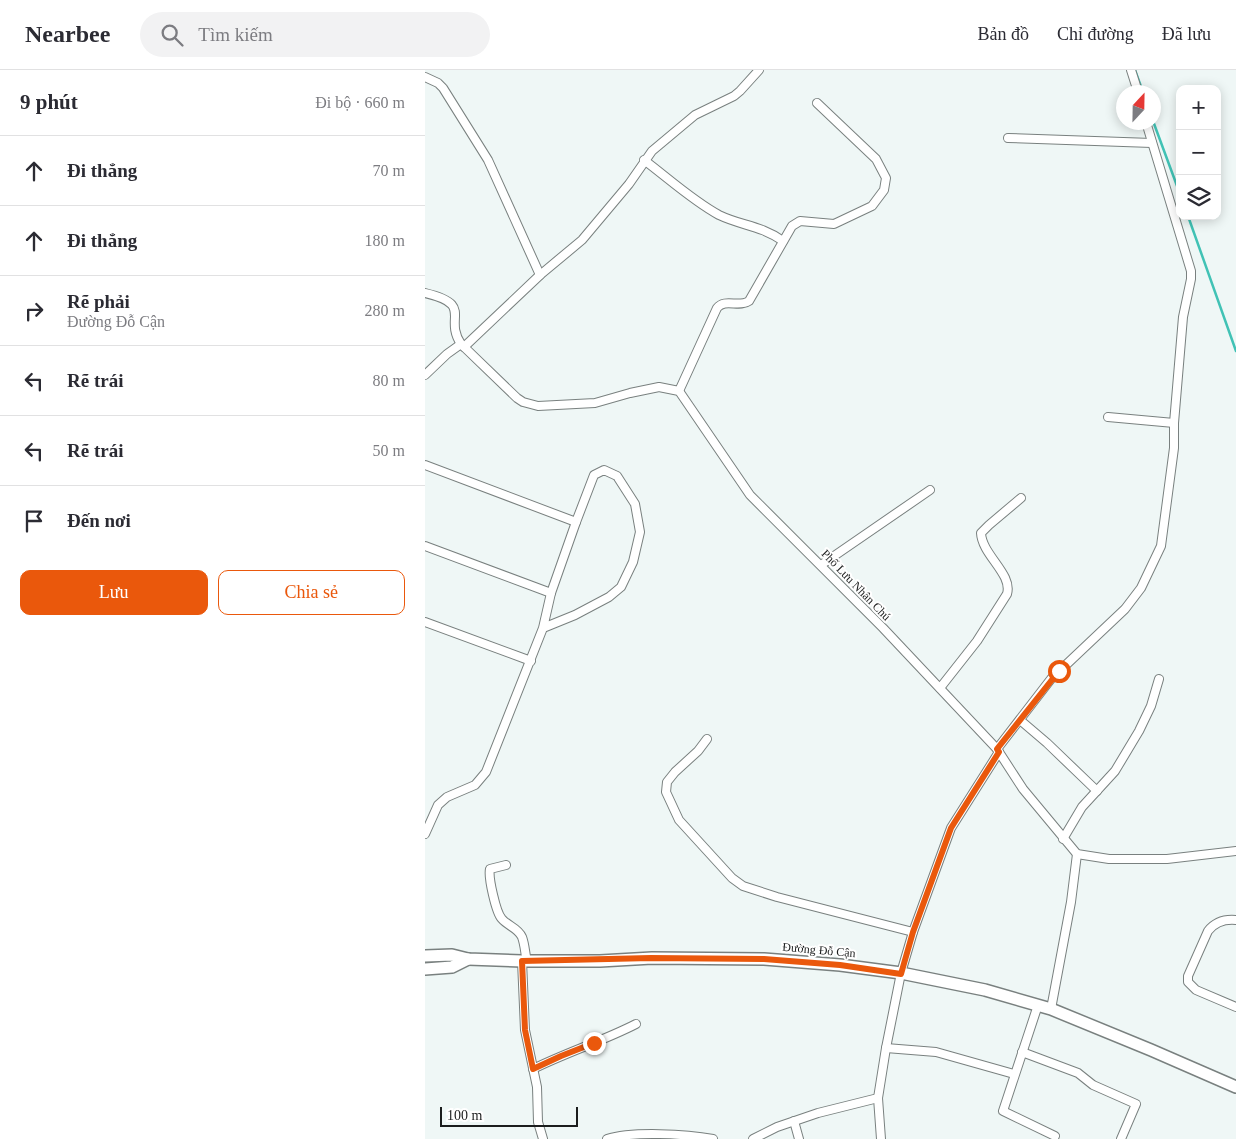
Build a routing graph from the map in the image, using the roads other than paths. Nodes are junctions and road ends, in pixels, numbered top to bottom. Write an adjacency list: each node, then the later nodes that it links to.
1 (759, 70): 9 (street)
2 (1131, 70): 4 (street)
3 (425, 77): 11 (street)
4 (1136, 85)
5 (817, 102): 10 (street)
6 (1148, 130): 8 (street)
7 (1008, 138): 8 (street)
8 (1152, 143): 17 (street)
9 (644, 160): 10 (street); 11 (street)
10 (783, 240): 15 (street)
11 (539, 275): 13 (street)
12 (425, 293): 13 (street)
13 (463, 346): 14 (street); 15 (street)
14 (425, 375)
15 (679, 392): 23 (street, Phố Lưu Nhân Chú)
16 (1108, 417): 17 (street)
17 (1174, 423): 30 (street)
18 (425, 465): 21 (street)
19 (930, 490): 23 (street)
20 (1021, 498): 29 (street)
21 (576, 522): 24 (street); 26 (street)
22 (425, 546): 24 (street)
23 (821, 565): 29 (street, Phố Lưu Nhân Chú)
24 (551, 593): 26 (street)
25 (425, 622): 27 (street)
26 (543, 628): 27 (street)
27 (531, 661): 34 (street)
28 (1159, 680): 33 (street)
29 (940, 688): 32 (street, Phố Lưu Nhân Chú)
30 (1020, 720): 32 (street); 33 (street)
31 (707, 739): 40 (street)
32 (998, 750): 35 (street, Phố Lưu Nhân Chú); 40 (street)
33 (1097, 791): 35 (street)
34 (425, 834)
35 (1063, 839): 37 (street, Phố Lưu Nhân Chú)
36 (1236, 851): 37 (street)
37 (1077, 854): 48 (street)
38 (506, 865): 43 (street)
39 (1236, 920): 47 (street)
40 (913, 932): 45 (street)
41 (425, 956): 42 (main road, Đường Đỗ Cận)
42 (469, 959): 43 (main road, Đường Đỗ Cận); 44 (main road, Đường Đỗ Cận)
43 (524, 961): 45 (main road, Đường Đỗ Cận); 52 (street)
44 (425, 969)
45 (901, 974): 46 (main road, Đường Đỗ Cận); 50 (street)
46 (1038, 1005): 48 (main road, Đường Đỗ Cận); 51 (street)
47 (1236, 1007)
48 (1051, 1009): 54 (main road, Đường Đỗ Cận)
49 (636, 1024): 52 (street)
50 (885, 1048): 53 (street); 55 (street)
51 (1022, 1052): 53 (street); 64 (street)
52 (533, 1069): 58 (street)
53 (1014, 1074): 57 (street)
54 (1236, 1087)
55 (877, 1098): 56 (street); 63 (street)
56 (794, 1121): 61 (street); 62 (street)
57 (1055, 1136)
58 (543, 1139)
59 (607, 1139): 60 (street)
60 (713, 1139)
61 (753, 1139)
62 (799, 1139)
63 (881, 1139)
64 (1121, 1139)

